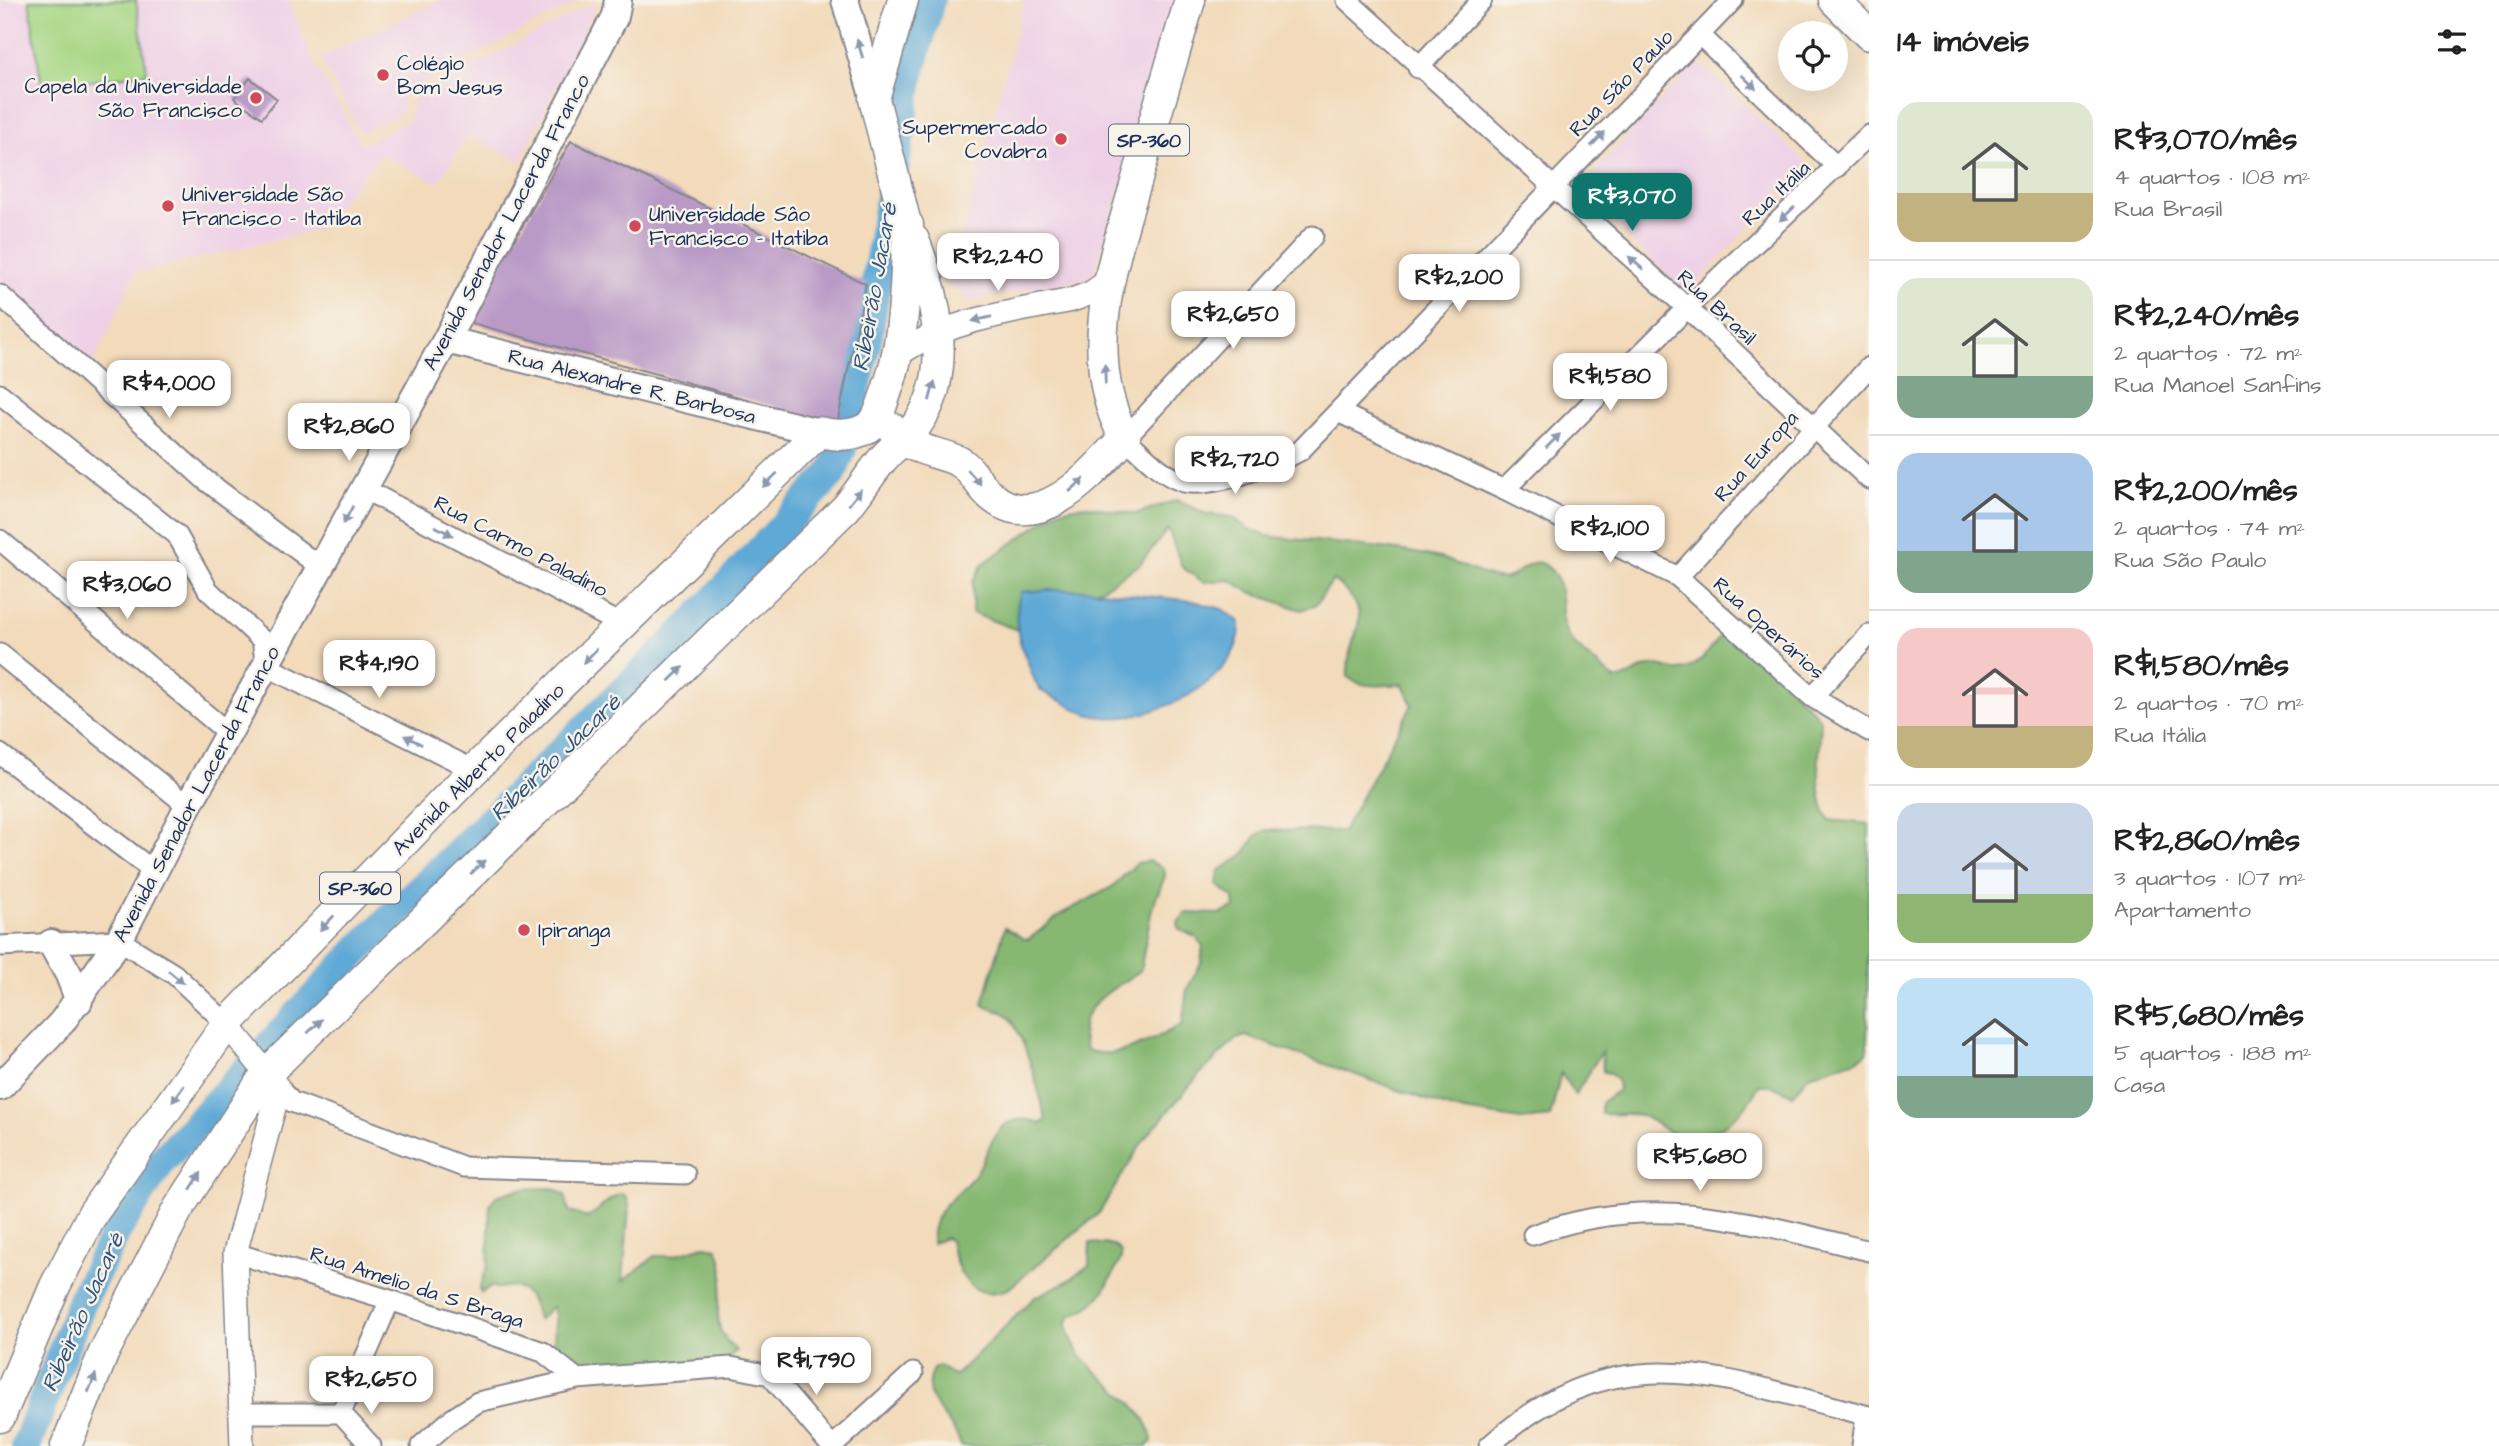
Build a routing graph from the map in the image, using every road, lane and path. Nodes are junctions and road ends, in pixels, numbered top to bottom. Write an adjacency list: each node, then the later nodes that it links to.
1 (618, 0): 23 (main road, Avenida Senador Lacerda Franco)
2 (845, 0): 12 (main road, one-way to 2)
3 (903, 0): 12 (main road)
4 (1190, 0): 18 (main road, SP-360)
5 (1347, 0): 11 (street, Rua Brasil)
6 (1482, 0): 11 (street)
7 (1733, 0): 9 (street, Rua São Paulo)
8 (1834, 0): 10 (main road)
9 (1700, 35): 14 (street, one-way to 14); 15 (street, Rua São Paulo, one-way to 9)
10 (1869, 35)
11 (1418, 68): 15 (street, Rua Brasil)
12 (874, 99): 16 (main road)
13 (1869, 135): 14 (street, Rua Itália)
14 (1837, 167): 21 (street, Rua Itália, one-way to 21)
15 (1550, 188): 21 (street, Rua Brasil, one-way to 15); 27 (street, Rua São Paulo)
16 (908, 225): 24 (main road); 24 (main road)
17 (1313, 236): 30 (street)
18 (1108, 281): 20 (street); 22 (main road, SP-360)
19 (0, 295): 36 (street)
20 (1072, 300): 22 (street); 24 (street, one-way to 24)
21 (1687, 308): 28 (street, Rua Brasil); 34 (street, Rua Itália, one-way to 21)
22 (1104, 339): 30 (main road, SP-360, one-way to 22)
23 (446, 340): 29 (main road, Rua Alexandre R. Barbosa); 33 (main road, Avenida Senador Lacerda Franco)
24 (916, 344): 29 (main road); 31 (main road)
25 (1869, 367): 28 (street, Rua Europa)
26 (0, 394): 41 (street)
27 (1338, 412): 30 (street, Rua São Paulo); 34 (street, Rua Operários)
28 (1813, 426): 32 (street, Rua Brasil); 37 (street, Rua Europa)
29 (823, 433): 38 (main road, Avenida Alberto Paladino / SP-360, one-way to 38)
30 (1125, 438): 31 (main road, one-way to 30)
31 (915, 445): 54 (main road, SP-360, one-way to 31)
32 (1869, 479)
33 (362, 488): 36 (main road, Avenida Senador Lacerda Franco, one-way to 36); 38 (street, Rua Carmo Paladino, one-way to 38)
34 (1504, 490): 37 (street, Rua Operários)
35 (0, 540): 44 (street)
36 (320, 567): 41 (main road, Avenida Senador Lacerda Franco)
37 (1678, 578): 42 (street, Rua Operários)
38 (622, 625): 46 (main road, Avenida Alberto Paladino / SP-360, one-way to 46)
39 (1869, 635): 42 (street)
40 (0, 654): 47 (street)
41 (266, 666): 44 (main road, Avenida Senador Lacerda Franco); 46 (street, one-way to 41)
42 (1812, 697): 43 (street, Rua Operários)
43 (1869, 731)
44 (228, 733): 47 (main road, Avenida Senador Lacerda Franco)
45 (0, 754): 48 (street)
46 (474, 770): 53 (main road, Avenida Alberto Paladino / SP-360, one-way to 53)
47 (188, 806): 48 (main road, Avenida Senador Lacerda Franco)
48 (155, 872): 49 (main road, Avenida Senador Lacerda Franco)
49 (119, 940): 50 (street); 52 (main road, Avenida Senador Lacerda Franco); 53 (street, one-way to 53)
50 (51, 943): 51 (street); 52 (main road)
51 (0, 946)
52 (79, 1001): 55 (main road, Avenida Senador Lacerda Franco)
53 (230, 1029): 54 (street); 66 (main road, Avenida Alberto Paladino / SP-360, one-way to 66)
54 (268, 1076): 56 (street); 59 (street); 67 (main road, SP-360, one-way to 54)
55 (0, 1087)
56 (685, 1174)
57 (1533, 1236): 58 (street)
58 (1869, 1251)
59 (235, 1253): 60 (street, Rua Amelio da S Braga); 63 (street)
60 (390, 1300): 62 (street, Rua Amelio da S Braga); 64 (street)
61 (913, 1373): 71 (street)
62 (577, 1378): 70 (street); 71 (street)
63 (242, 1413): 64 (street); 68 (street)
64 (341, 1413): 69 (street)
65 (1868, 1416): 72 (street); 73 (street)
66 (0, 1418)
67 (66, 1446)
68 (242, 1446)
69 (371, 1446)
70 (421, 1446)
71 (832, 1446)
72 (1489, 1446)
73 (1862, 1446)

